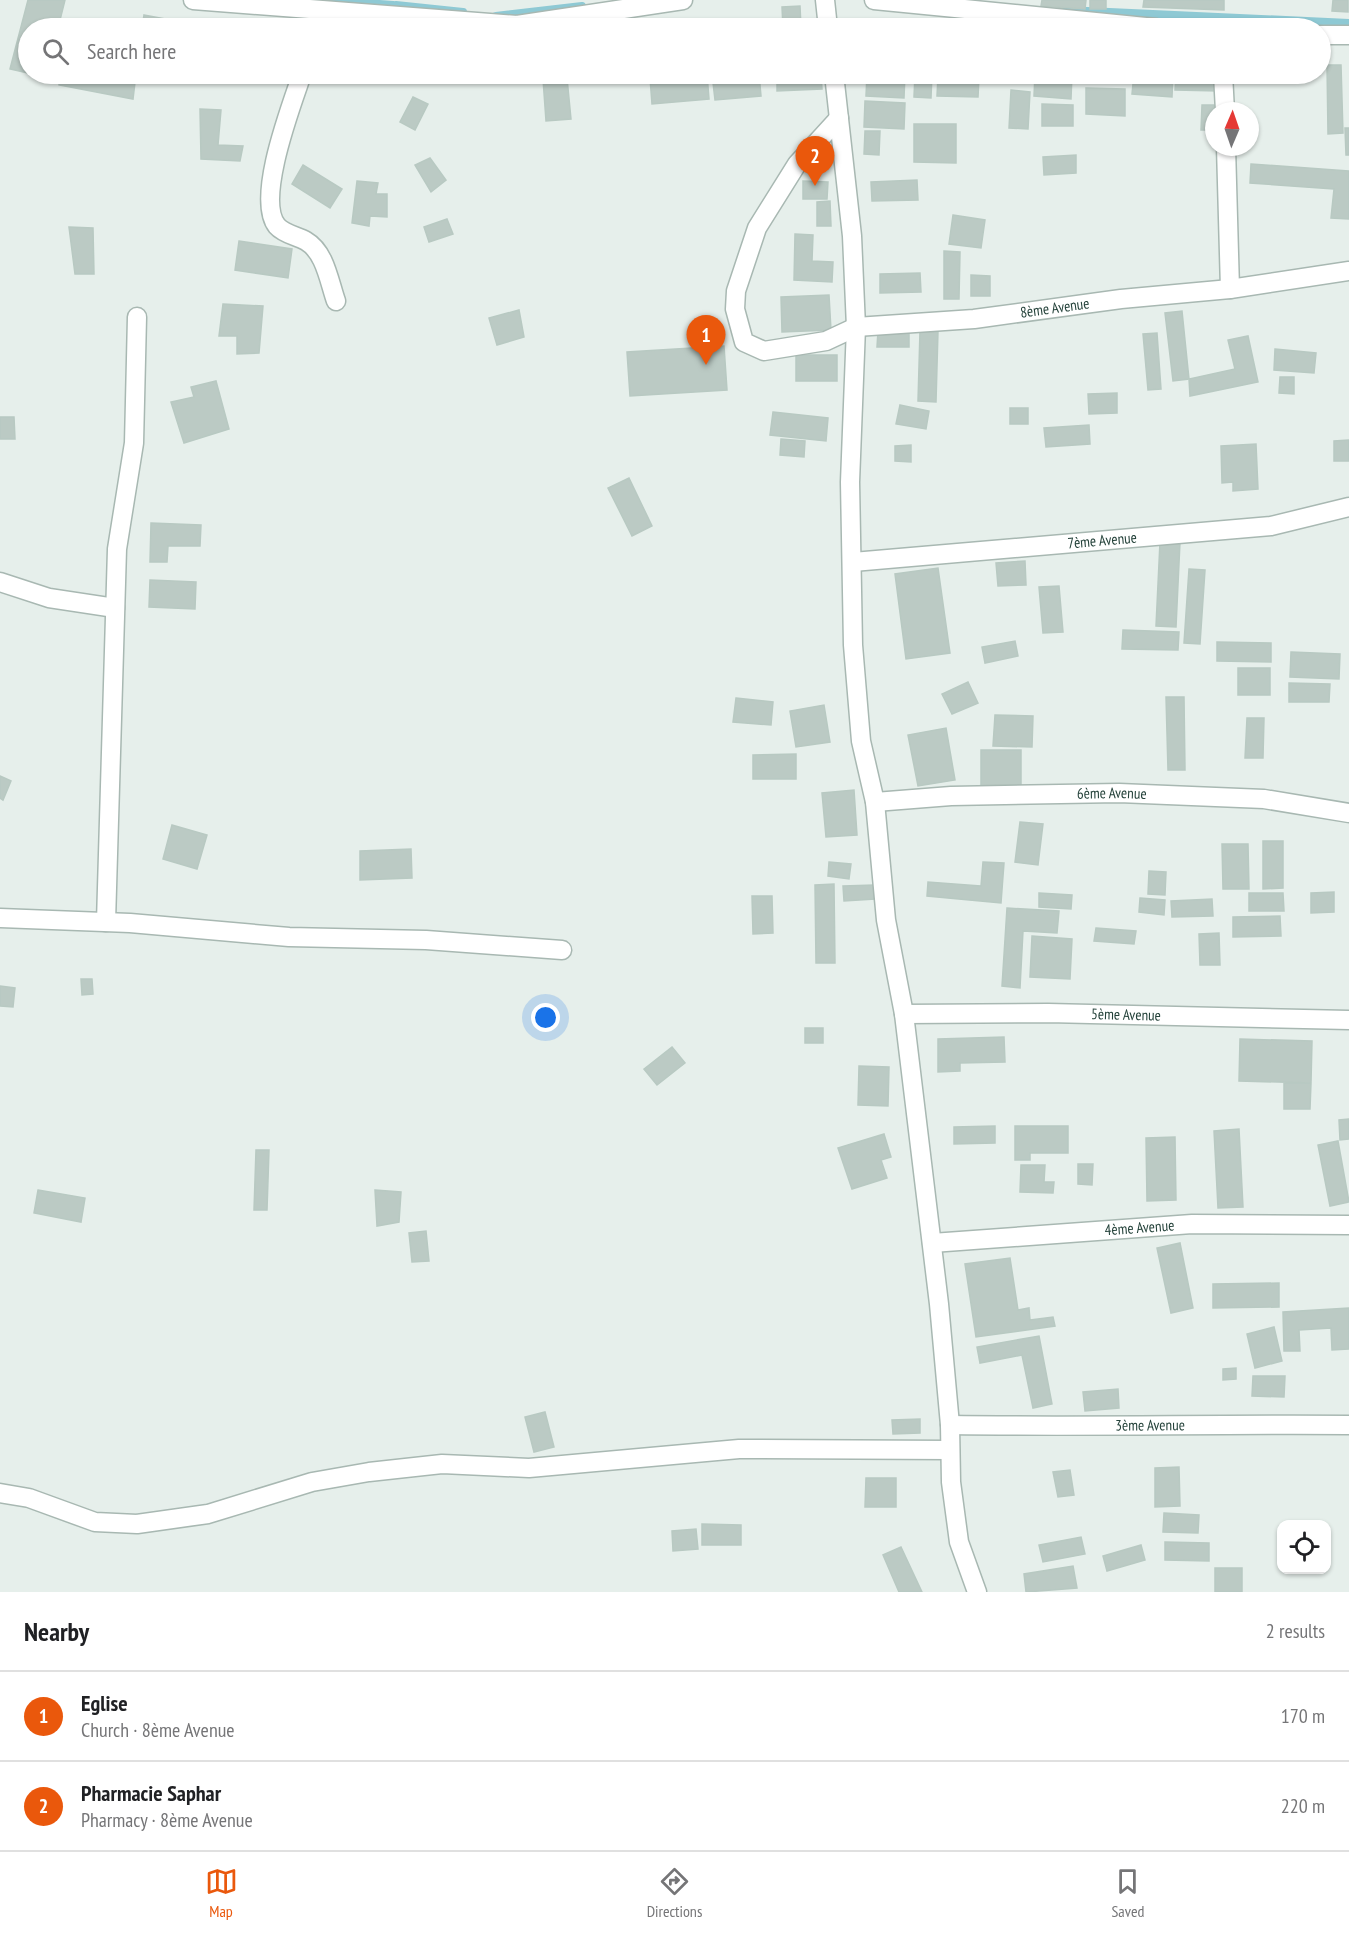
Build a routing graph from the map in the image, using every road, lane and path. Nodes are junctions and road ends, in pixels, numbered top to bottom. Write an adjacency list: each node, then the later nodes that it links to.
1 (192, 0): 5 (street)
2 (682, 0): 8 (street)
3 (825, 0): 9 (street)
4 (874, 0): 10 (street)
5 (327, 12): 6 (street); 7 (street)
6 (324, 18)
7 (415, 18)
8 (563, 18)
9 (827, 18)
10 (1055, 18)
11 (1331, 35): 12 (street)
12 (1349, 35)
13 (299, 84): 21 (street)
14 (835, 84): 17 (street)
15 (1224, 84): 16 (street)
16 (1225, 102)
17 (839, 118): 23 (street); 23 (street, 8ème Avenue)
18 (1226, 156): 20 (street)
19 (1349, 271): 20 (street, 8ème Avenue)
20 (1230, 289): 23 (street, 8ème Avenue)
21 (336, 301)
22 (137, 317): 27 (street)
23 (856, 327): 25 (street)
24 (1349, 507): 25 (street, 7ème Avenue)
25 (853, 562): 28 (street)
26 (0, 582): 27 (street)
27 (115, 608): 31 (street)
28 (874, 802): 29 (street, 6ème Avenue); 33 (street)
29 (1349, 813)
30 (0, 918): 31 (street)
31 (106, 922): 32 (street)
32 (562, 950)
33 (904, 1014): 34 (street, 5ème Avenue); 36 (street)
34 (1349, 1020)
35 (1349, 1225): 36 (street, 4ème Avenue)
36 (932, 1243): 37 (street)
37 (950, 1425): 38 (street, 3ème Avenue); 39 (street)
38 (1349, 1425)
39 (950, 1450): 40 (street); 41 (street)
40 (0, 1493)
41 (977, 1592)

